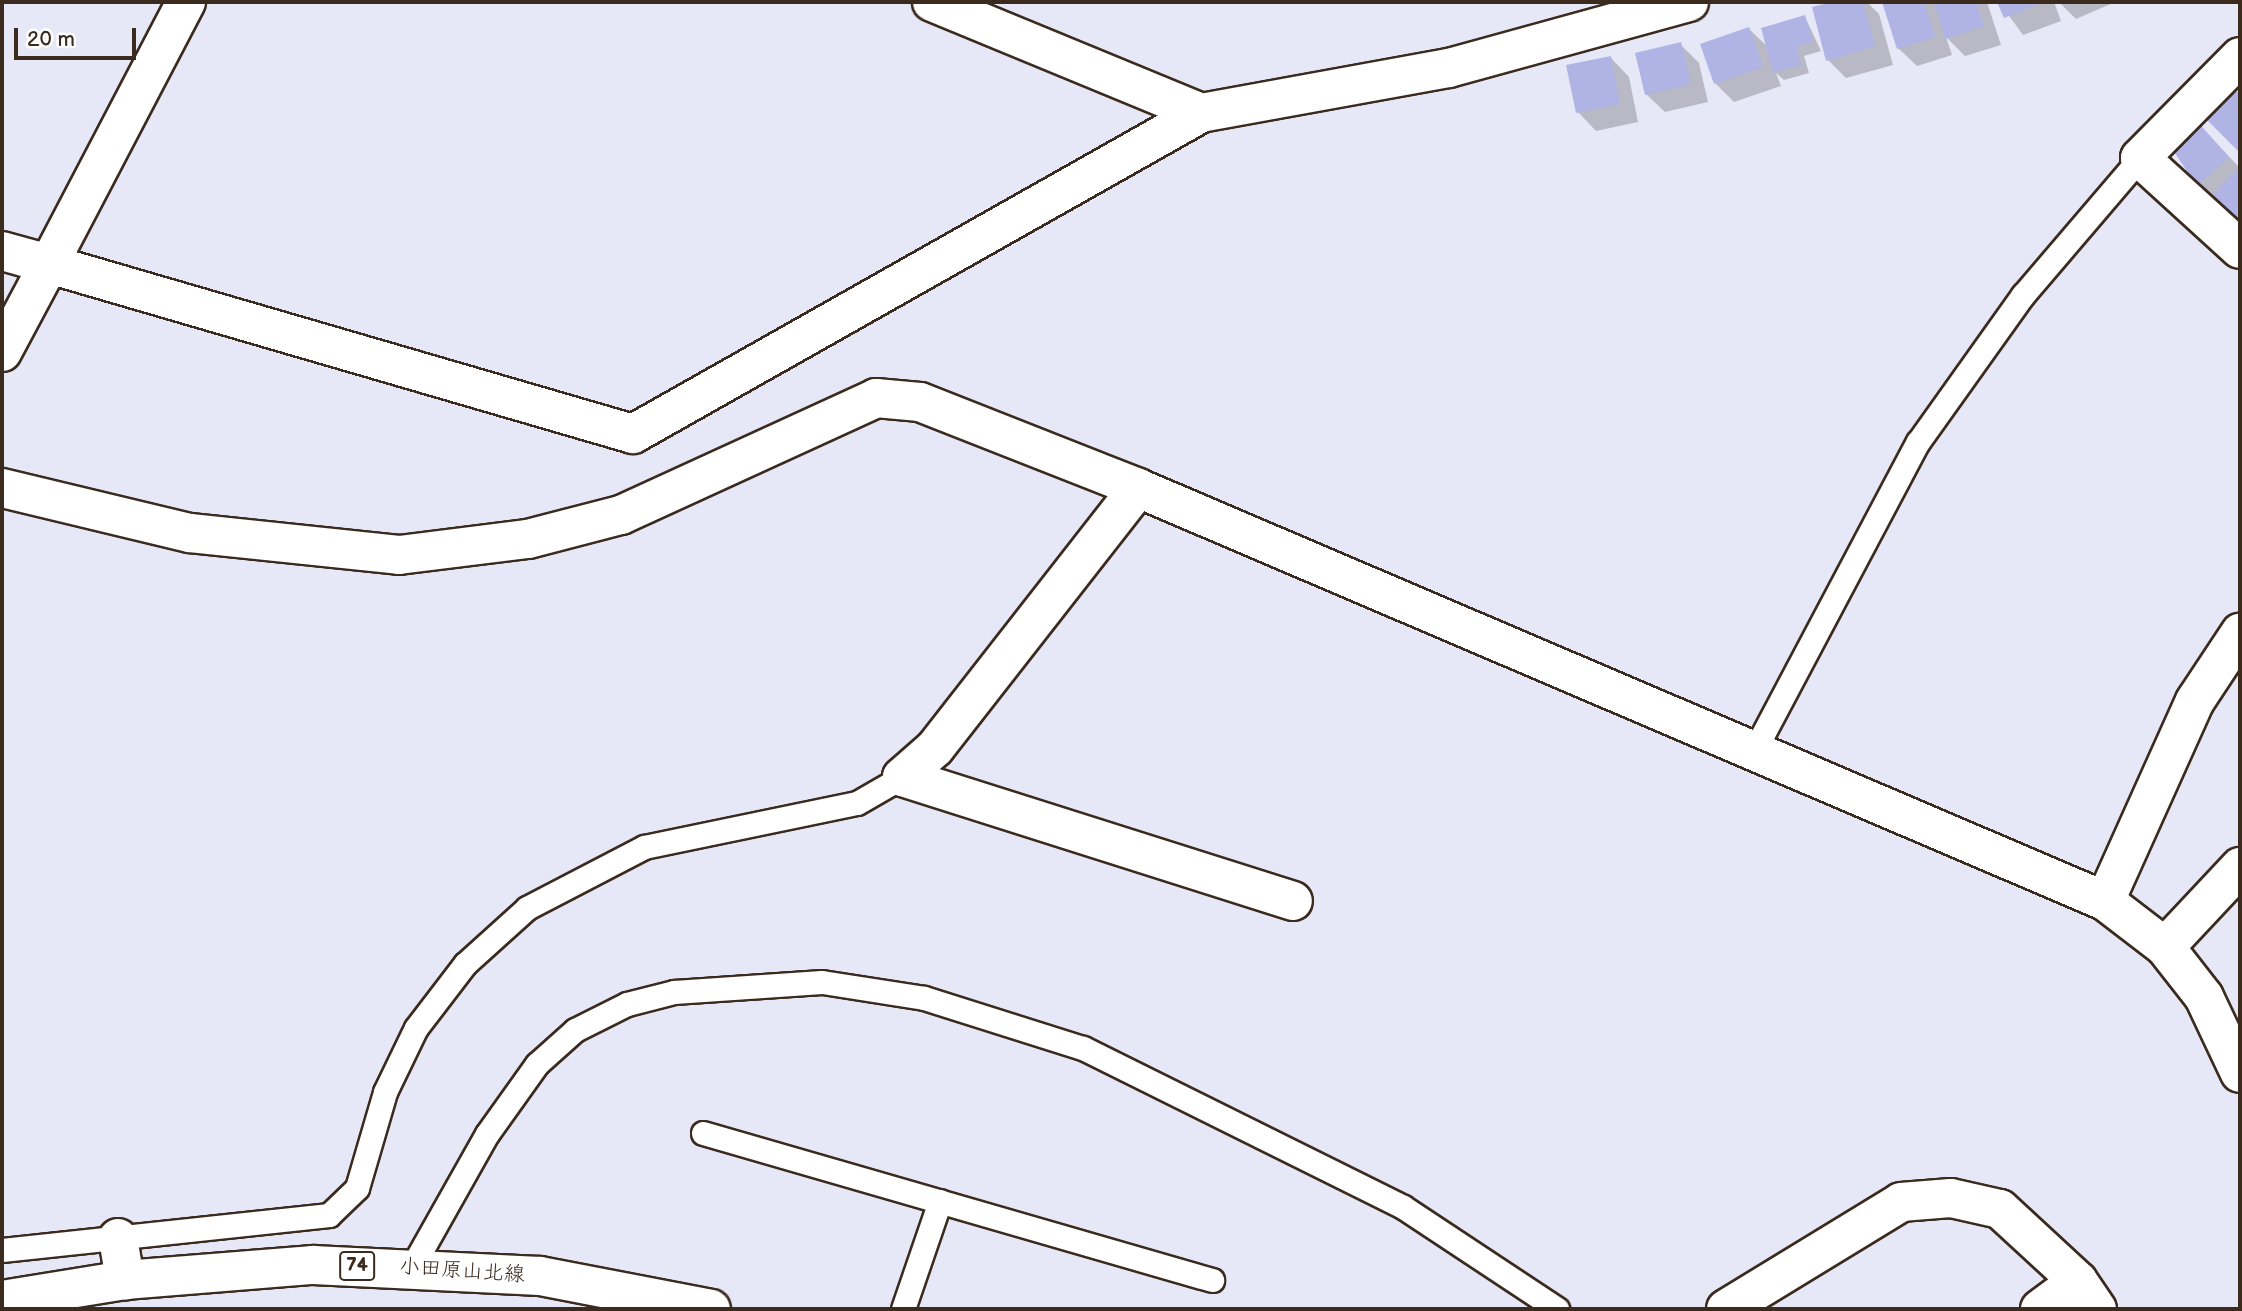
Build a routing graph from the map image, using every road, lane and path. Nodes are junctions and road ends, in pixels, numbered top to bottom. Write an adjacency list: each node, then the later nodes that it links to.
1 (186, 2): 10 (street)
2 (932, 2): 6 (street)
3 (1689, 2): 4 (street)
4 (1625, 12): 6 (street)
5 (2240, 57): 7 (street)
6 (1201, 113): 10 (street)
7 (2140, 158): 8 (street); 15 (lane)
8 (2240, 249)
9 (2, 251): 10 (street)
10 (49, 264): 11 (street)
11 (2, 352)
12 (2, 488): 13 (street)
13 (1138, 488): 15 (street); 16 (street)
14 (2240, 633): 19 (street)
15 (1753, 753): 19 (street)
16 (902, 777): 18 (street); 24 (lane)
17 (2240, 867): 20 (street)
18 (1293, 901)
19 (2105, 901): 20 (street)
20 (2165, 947): 21 (street)
21 (2240, 1073)
22 (703, 1133): 23 (lane)
23 (940, 1202): 28 (lane); 32 (lane)
24 (118, 1238): 25 (lane); 27 (street)
25 (2, 1250)
26 (412, 1267): 27 (street, 小田原山北線 / 74); 31 (street, 小田原山北線 / 74); 33 (lane)
27 (125, 1280): 30 (street, 小田原山北線 / 74)
28 (1212, 1280)
29 (2088, 1295): 34 (street); 35 (street)
30 (2, 1300)
31 (711, 1309)
32 (903, 1309)
33 (1557, 1309)
34 (1726, 1309)
35 (2040, 1309)

